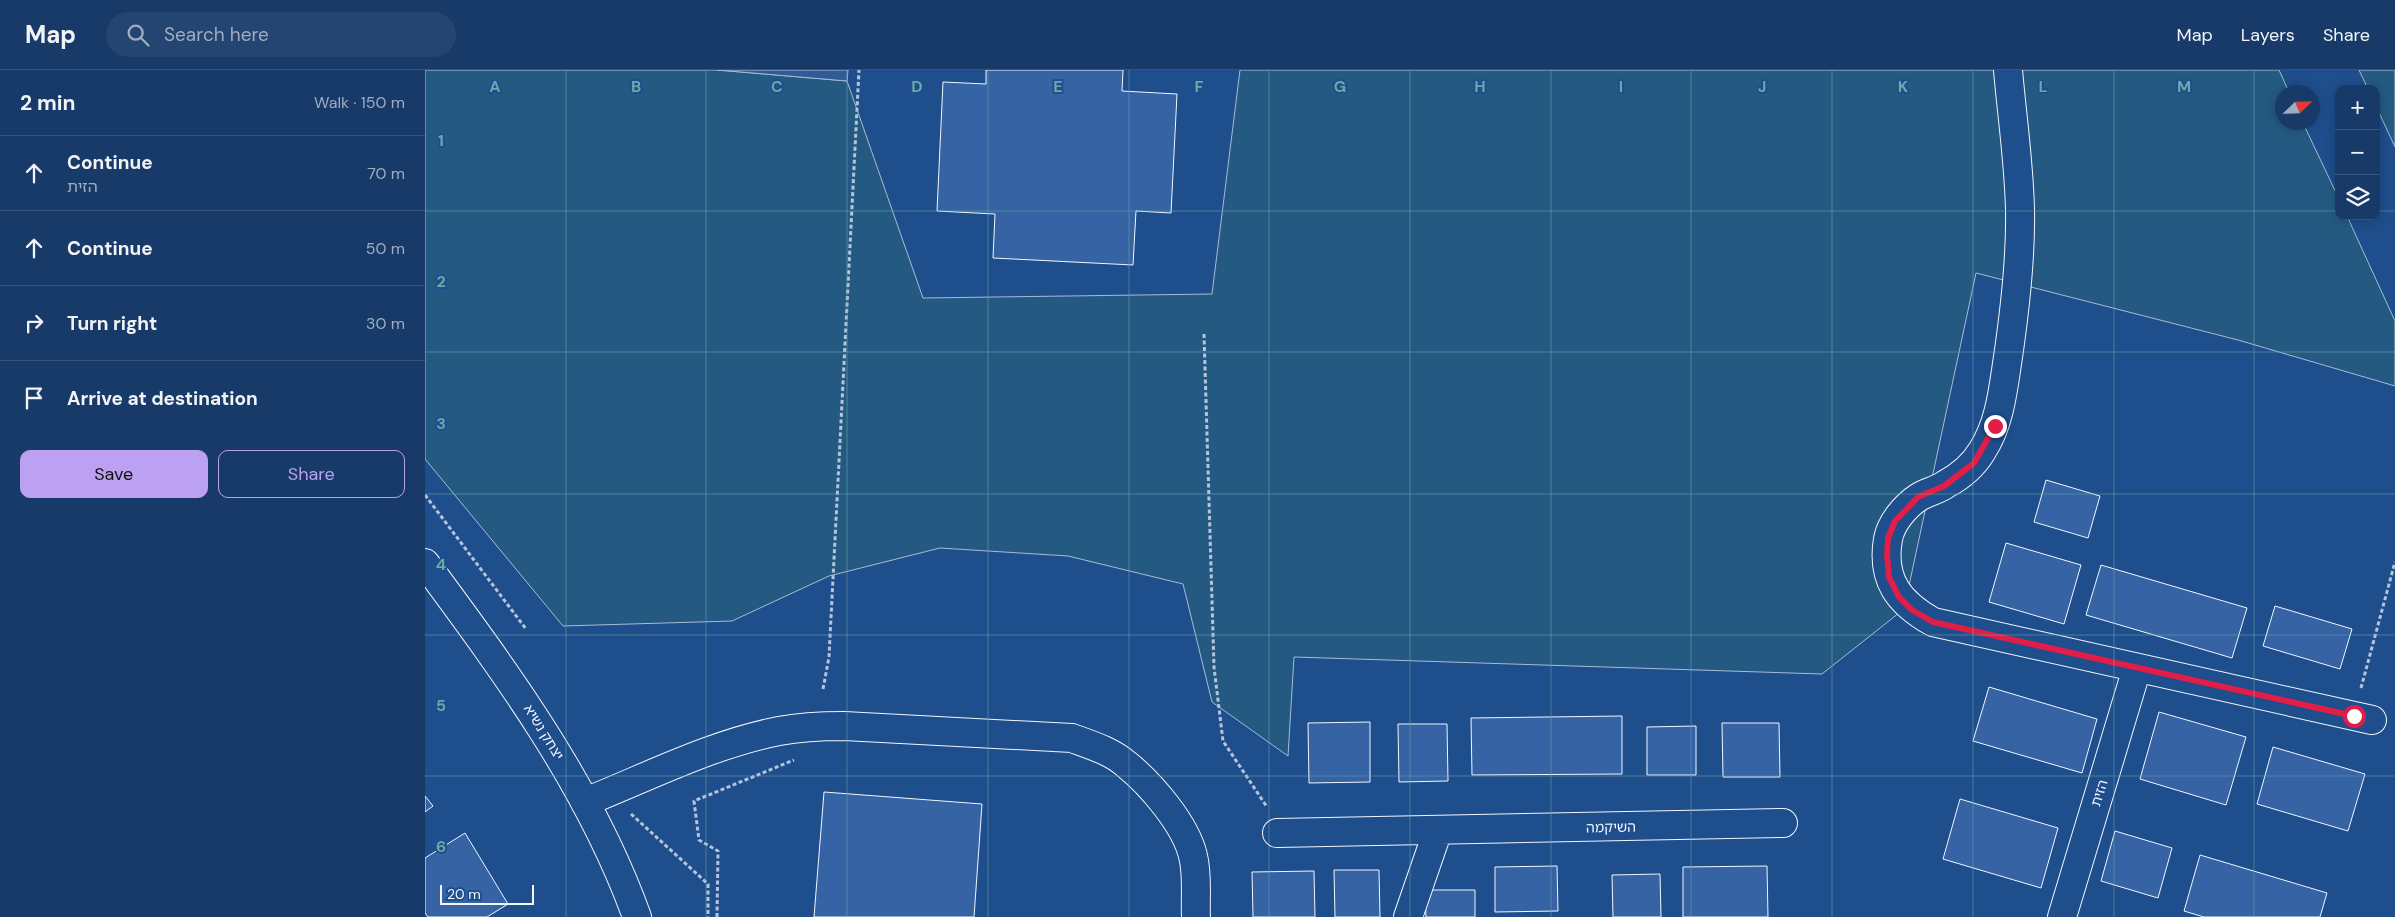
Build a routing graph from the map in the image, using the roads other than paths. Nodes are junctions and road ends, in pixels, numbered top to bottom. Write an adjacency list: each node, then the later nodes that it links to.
1 (2008, 70): 3 (street)
2 (425, 563): 5 (street, יצחק נשיא)
3 (2137, 668): 4 (street); 12 (street, הזית)
4 (2363, 718)
5 (596, 798): 9 (street, יצחק נשיא); 10 (street)
6 (1783, 823): 7 (street, השיקמה)
7 (1437, 830): 8 (street, השיקמה); 11 (street)
8 (1277, 833)
9 (637, 917)
10 (1196, 917)
11 (1408, 917)
12 (2063, 917)

